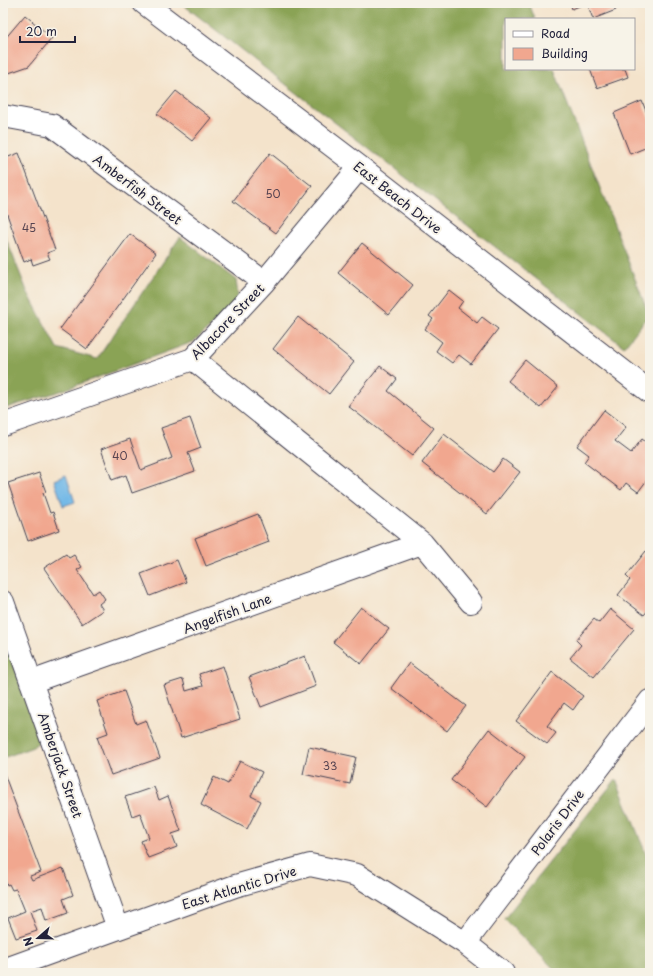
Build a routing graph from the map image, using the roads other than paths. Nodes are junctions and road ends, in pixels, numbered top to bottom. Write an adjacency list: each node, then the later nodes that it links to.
1 (144, 3): 3 (street, East Beach Drive)
2 (3, 116): 4 (street, Amberfish Street)
3 (360, 168): 4 (street, Albacore Street); 6 (street, East Beach Drive)
4 (264, 282): 5 (street, Albacore Street)
5 (193, 359): 7 (street, Albacore Street); 8 (street)
6 (650, 392)
7 (3, 425)
8 (422, 543): 10 (street); 11 (street, Angelfish Lane)
9 (3, 602): 11 (street, Amberjack Street)
10 (471, 602)
11 (31, 682): 13 (street, Amberjack Street)
12 (650, 701): 14 (street, Polaris Drive)
13 (118, 928): 14 (street, East Atlantic Drive); 15 (street, East Atlantic Drive)
14 (465, 943): 16 (street, East Atlantic Drive)
15 (3, 970)
16 (503, 973)

